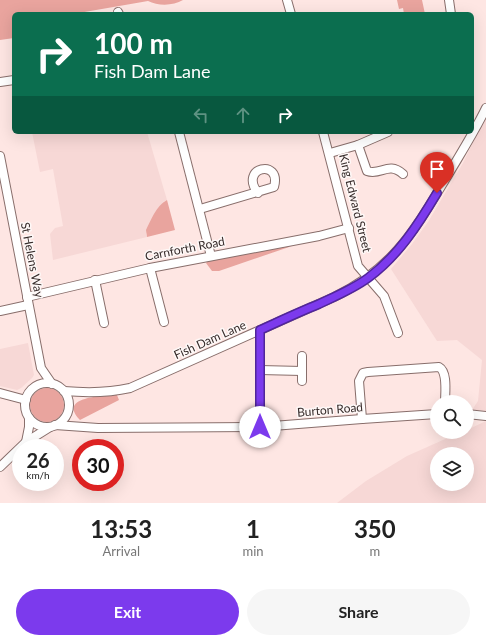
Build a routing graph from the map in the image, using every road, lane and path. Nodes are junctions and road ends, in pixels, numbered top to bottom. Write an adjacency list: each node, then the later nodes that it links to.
1 (287, 0): 3 (street)
2 (449, 0): 4 (street)
3 (290, 12)
4 (450, 12)
5 (12, 80): 6 (street)
6 (0, 82)
7 (486, 108): 8 (street, Fish Dam Lane)
8 (474, 129)
9 (180, 134): 18 (street)
10 (325, 134): 14 (street, King Edward Street)
11 (381, 134): 13 (street)
12 (471, 134): 22 (street, Fish Dam Lane)
13 (358, 145): 14 (street); 16 (street)
14 (330, 153): 19 (street, King Edward Street)
15 (0, 156): 24 (street, St Helens Way)
16 (403, 174)
17 (258, 193): 18 (street)
18 (200, 209): 20 (street)
19 (349, 228): 20 (street, Carnforth Road); 22 (street, King Edward Street)
20 (212, 256): 21 (street, Carnforth Road)
21 (150, 268): 23 (street, Carnforth Road); 26 (street)
22 (367, 278): 28 (street, Fish Dam Lane); 29 (street, King Edward Street)
23 (95, 280): 24 (street, Carnforth Road); 27 (street)
24 (27, 301): 25 (street, Carnforth Road); 31 (street, St Helens Way)
25 (0, 311)
26 (164, 322)
27 (104, 323)
28 (260, 330): 32 (street); 39 (street, Fish Dam Lane)
29 (398, 333)
30 (302, 356): 33 (street)
31 (41, 368): 35 (street, St Helens Way); 36 (street)
32 (260, 370): 33 (street); 49 (street)
33 (302, 371): 34 (street)
34 (302, 381)
35 (52, 384): 36 (street); 37 (street)
36 (34, 387): 41 (street)
37 (64, 391): 39 (street, Fish Dam Lane); 42 (street)
38 (0, 393): 41 (street)
39 (84, 393): 42 (street)
40 (446, 395): 47 (street)
41 (26, 400): 46 (street)
42 (69, 407): 48 (street); 50 (street)
43 (430, 414): 47 (street, Burton Road)
44 (474, 415): 45 (street)
45 (486, 416)
46 (29, 418): 48 (street); 51 (street)
47 (362, 419): 49 (street, Burton Road)
48 (53, 426): 50 (street, Burton Road); 52 (street)
49 (260, 427): 50 (street, Burton Road)
50 (81, 428)
51 (27, 439)
52 (31, 439)
53 (12, 456): 54 (street)
54 (0, 468)

